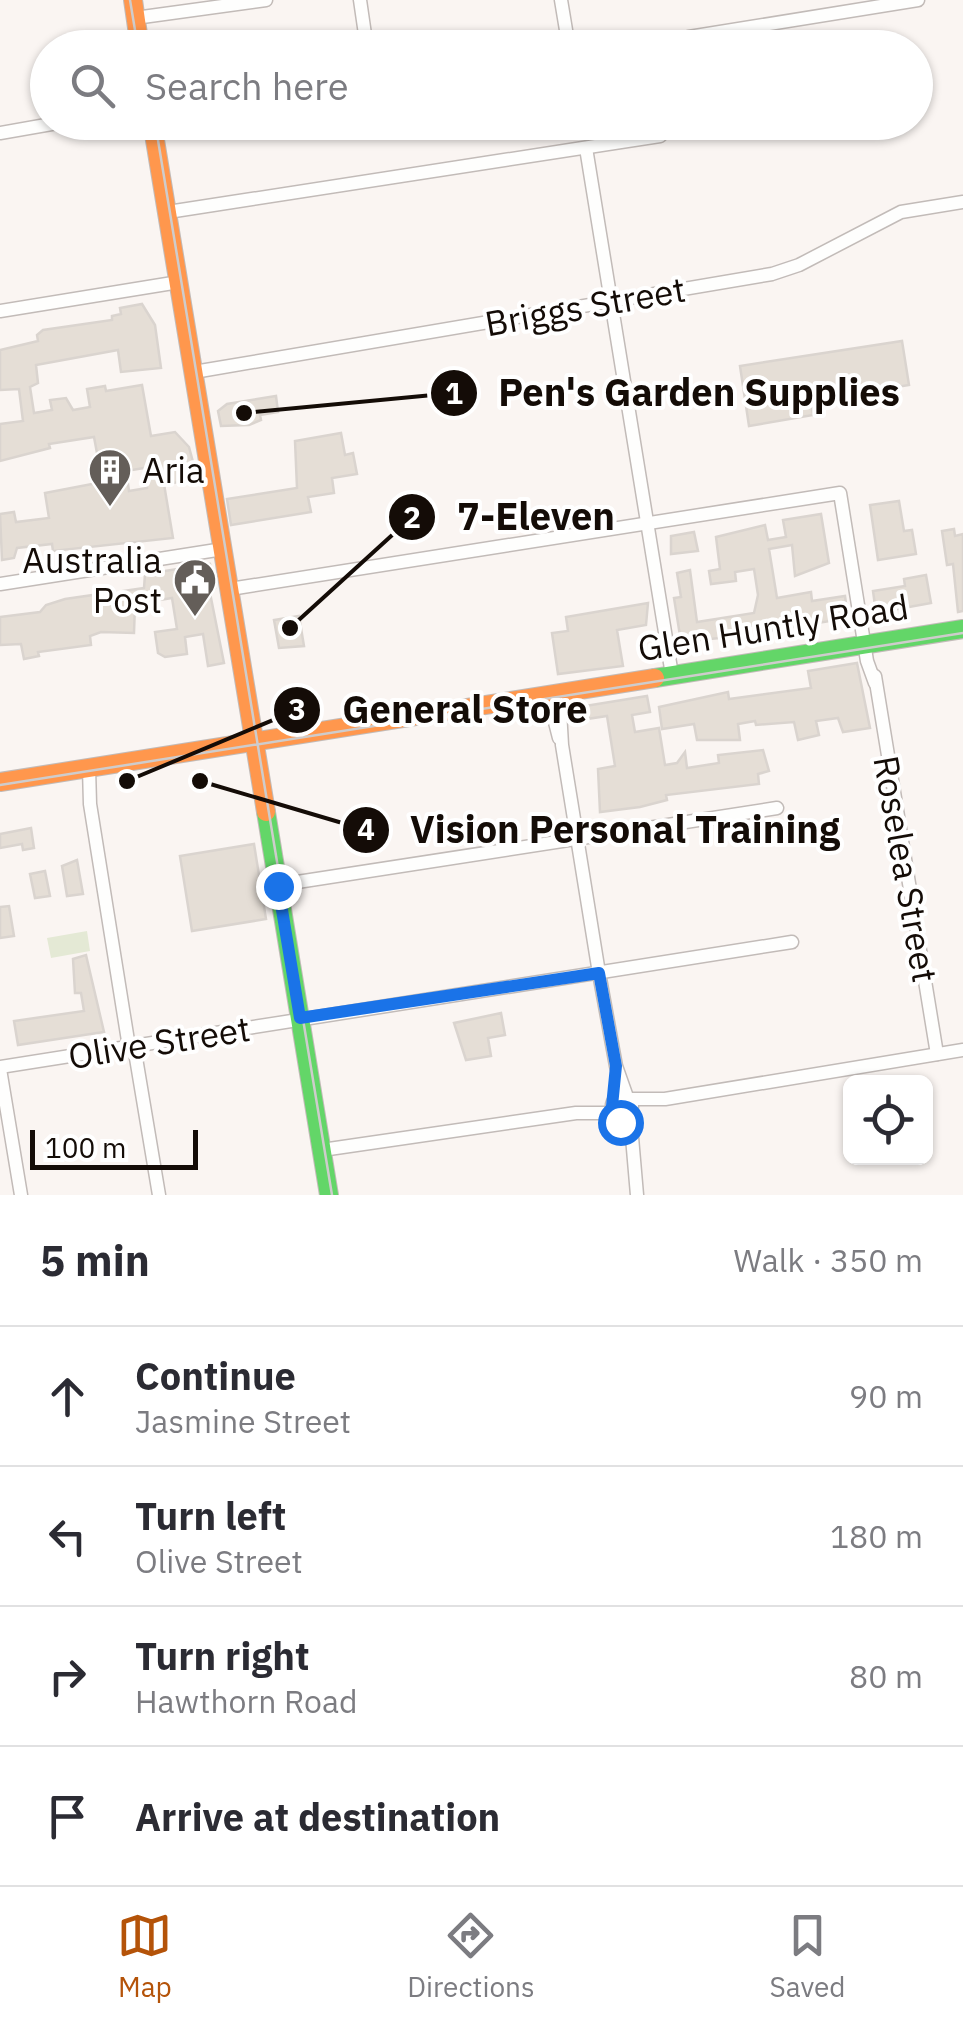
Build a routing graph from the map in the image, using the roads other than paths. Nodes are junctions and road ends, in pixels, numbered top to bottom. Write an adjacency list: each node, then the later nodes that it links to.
1 (266, 0): 5 (street)
2 (360, 0): 6 (street)
3 (561, 0): 7 (street)
4 (918, 0): 8 (street)
5 (135, 14)
6 (364, 30)
7 (566, 30)
8 (732, 30)
9 (30, 127): 10 (street)
10 (0, 132)
11 (155, 140): 15 (main road)
12 (635, 140): 13 (street)
13 (586, 148): 15 (street); 17 (street)
14 (963, 202): 17 (street, Briggs Street)
15 (168, 216): 16 (main road)
16 (179, 282): 18 (street); 19 (main road)
17 (612, 301): 19 (street, Briggs Street); 20 (street)
18 (0, 310)
19 (194, 372): 21 (main road)
20 (648, 524): 23 (street); 25 (street, Roselea Street); 26 (street)
21 (223, 549): 22 (street); 23 (main road)
22 (0, 584)
23 (230, 589): 28 (main road)
24 (963, 630): 25 (main road, Glen Huntly Road)
25 (868, 644): 26 (main road, Glen Huntly Road); 39 (street, Roselea Street)
26 (672, 676): 27 (main road, Glen Huntly Road)
27 (553, 694): 28 (main road, Glen Huntly Road); 32 (street)
28 (254, 742): 29 (main road, Glen Huntly Road); 33 (main road)
29 (84, 769): 30 (main road, Glen Huntly Road); 37 (street)
30 (0, 782)
31 (778, 808): 32 (street)
32 (578, 838): 33 (street); 35 (street)
33 (278, 886): 36 (main road)
34 (792, 942): 35 (street, Olive Street)
35 (599, 973): 36 (street, Olive Street); 41 (street)
36 (300, 1018): 37 (street, Olive Street); 42 (main road)
37 (133, 1046): 40 (street, Olive Street); 44 (street)
38 (963, 1050): 39 (street)
39 (938, 1054): 41 (street)
40 (0, 1068): 43 (street)
41 (622, 1106): 42 (street); 46 (street)
42 (322, 1154): 45 (main road)
43 (21, 1195)
44 (159, 1195)
45 (329, 1195)
46 (637, 1195)

